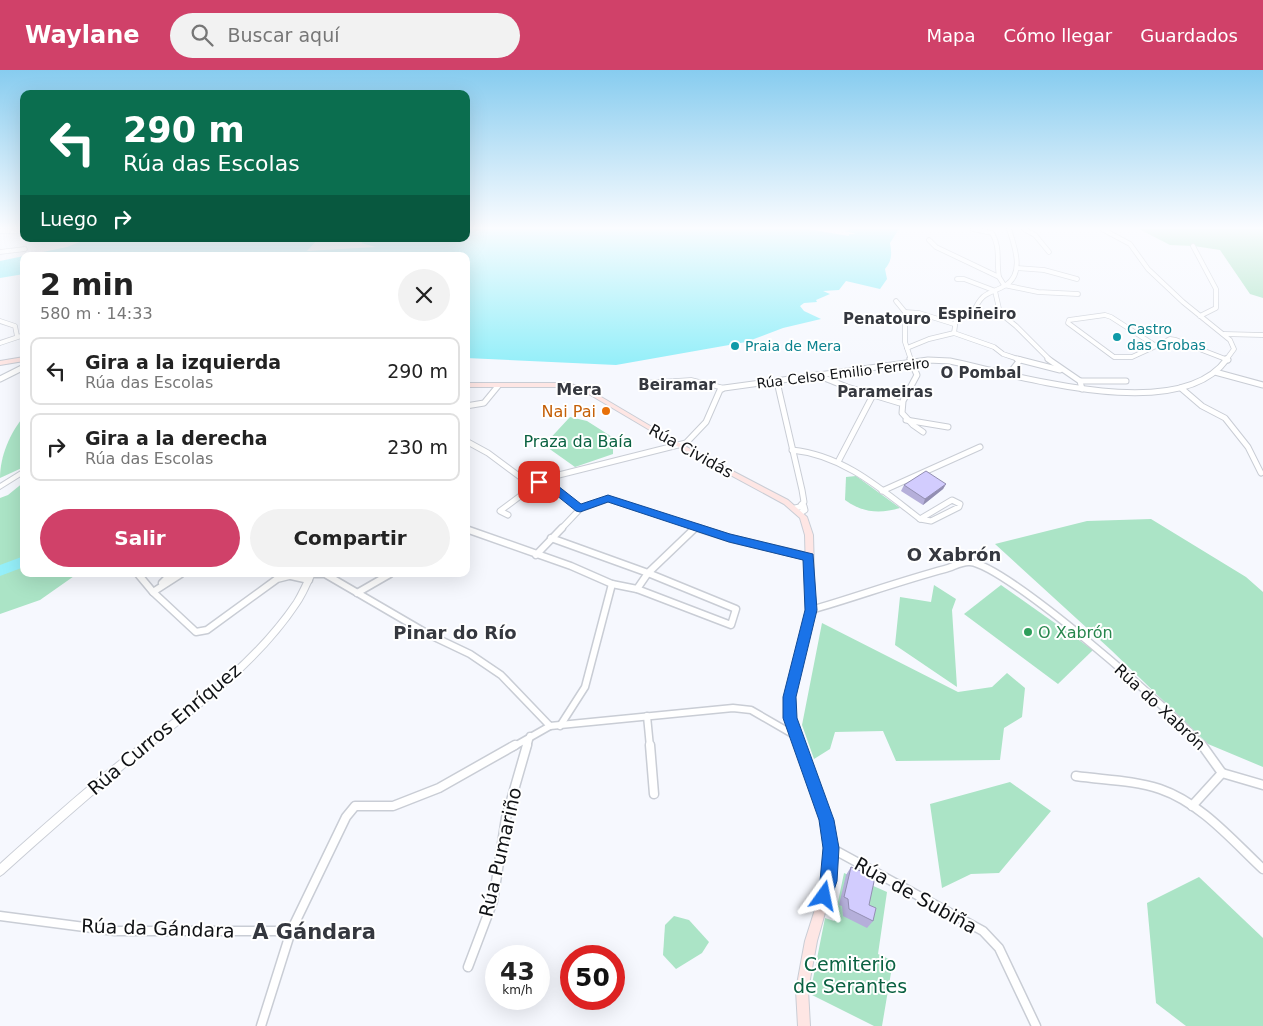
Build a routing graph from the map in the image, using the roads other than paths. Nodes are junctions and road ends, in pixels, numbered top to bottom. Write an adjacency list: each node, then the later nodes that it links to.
1 (993, 274): 7 (street)
2 (999, 274): 7 (street)
3 (1014, 274): 10 (street)
4 (1057, 274): 9 (street)
5 (1153, 274): 15 (street)
6 (1208, 274): 15 (street)
7 (1000, 277): 10 (street)
8 (957, 279): 11 (street)
9 (1077, 279)
10 (1004, 285): 11 (street); 12 (street)
11 (994, 291): 17 (street); 33 (street)
12 (1078, 294)
13 (896, 301): 14 (street)
14 (905, 312): 17 (street); 25 (street)
15 (1200, 316): 19 (street)
16 (0, 321): 22 (street)
17 (954, 324): 18 (street)
18 (954, 333): 25 (street); 27 (street)
19 (1224, 334): 21 (street); 28 (street)
20 (20, 335): 22 (street)
21 (1263, 335)
22 (17, 336): 23 (street)
23 (0, 343)
24 (1156, 346): 24 (street); 28 (street)
25 (907, 348): 29 (street)
26 (20, 360): 30 (main road)
27 (1020, 360): 32 (street); 33 (street)
28 (1228, 360): 34 (street, Rúa Celso Emilio Ferreiro)
29 (910, 361): 35 (street, Rúa Celso Emilio Ferreiro); 46 (street, Rúa Celso Emilio Ferreiro); 48 (street)
30 (0, 363)
31 (20, 369): 36 (street)
32 (1013, 369)
33 (1061, 371): 37 (street)
34 (1215, 372): 43 (street); 45 (street, Rúa Celso Emilio Ferreiro)
35 (817, 375): 39 (street, Rúa Celso Emilio Ferreiro); 47 (street)
36 (0, 379)
37 (1080, 381): 38 (street); 46 (street)
38 (1126, 381)
39 (777, 382): 44 (street, Rúa Celso Emilio Ferreiro); 56 (street)
40 (643, 383): 44 (street, Rúa Celso Emilio Ferreiro)
41 (470, 385): 42 (main road, Rúa Cividás)
42 (498, 386): 49 (street); 54 (main road, Rúa Cividás)
43 (1263, 386)
44 (724, 388): 54 (street)
45 (1181, 388): 46 (street, Rúa Celso Emilio Ferreiro); 58 (street)
46 (1082, 389)
47 (872, 395): 48 (street); 57 (street)
48 (900, 403): 50 (street)
49 (470, 405)
50 (906, 420): 51 (street); 52 (street)
51 (948, 427)
52 (924, 432)
53 (470, 443): 54 (street)
54 (677, 444): 63 (main road, Rúa Cividás)
55 (980, 447): 61 (street)
56 (792, 450): 57 (street); 63 (street)
57 (839, 460): 61 (street)
58 (1261, 473)
59 (20, 474): 60 (street)
60 (0, 487)
61 (882, 491): 65 (street)
62 (580, 509): 64 (street); 66 (street); 68 (street)
63 (799, 509): 70 (main road)
64 (508, 515)
65 (920, 519): 65 (street)
66 (696, 527): 70 (street); 71 (street)
67 (470, 529): 69 (street)
68 (551, 538): 69 (street); 71 (street)
69 (536, 554): 79 (street)
70 (809, 557): 83 (main road)
71 (648, 573): 80 (street); 80 (street)
72 (141, 577): 81 (street)
73 (168, 577): 81 (street)
74 (176, 577): 81 (street)
75 (286, 577): 81 (street)
76 (310, 577): 96 (street, Rúa Curros Enríquez)
77 (330, 577): 82 (street)
78 (385, 577): 82 (street)
79 (612, 584): 80 (street); 86 (street)
80 (637, 589)
81 (154, 592)
82 (358, 593): 85 (street)
83 (811, 610): 88 (main road); 89 (street, Rúa do Xabrón)
84 (647, 716): 86 (street); 88 (street); 92 (street)
85 (550, 726): 86 (street); 87 (street)
86 (560, 726)
87 (530, 736): 98 (street); 99 (street, Rúa Pumariño)
88 (796, 736): 94 (main road)
89 (1222, 773): 91 (street); 93 (street)
90 (1076, 776): 93 (street)
91 (1263, 785)
92 (654, 794)
93 (1192, 806): 95 (street)
94 (831, 848): 101 (main road); 102 (street, Rúa de Subiña)
95 (1263, 869)
96 (0, 871)
97 (0, 916): 98 (street, Rúa da Gándara)
98 (291, 931): 100 (street)
99 (468, 967)
100 (261, 1026)
101 (804, 1026)
102 (1036, 1026)

